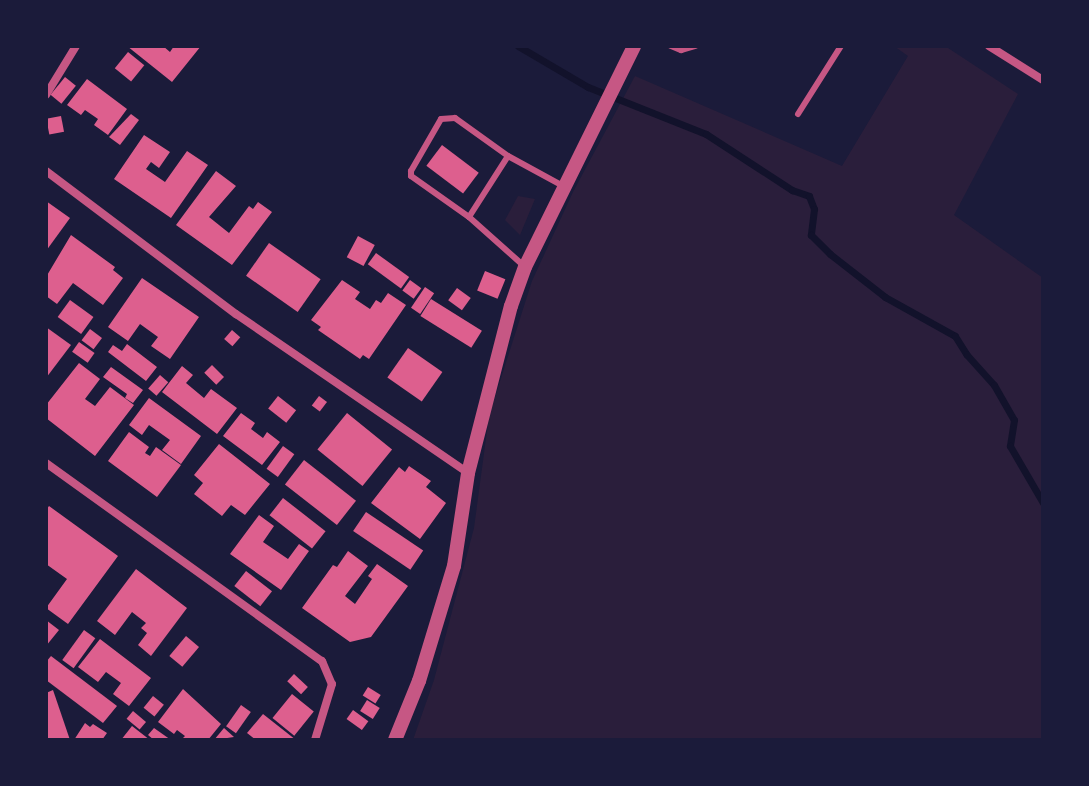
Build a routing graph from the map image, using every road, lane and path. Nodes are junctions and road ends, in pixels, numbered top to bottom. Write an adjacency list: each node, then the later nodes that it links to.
1 (76, 46): 8 (street)
2 (634, 46): 12 (street)
3 (671, 46): 4 (lane)
4 (695, 46)
5 (841, 46): 9 (lane)
6 (989, 46): 7 (street)
7 (1043, 80)
8 (46, 95)
9 (798, 114)
10 (508, 156): 12 (lane); 13 (lane); 13 (lane)
11 (46, 171): 16 (street)
12 (563, 186): 14 (street)
13 (469, 217): 14 (lane)
14 (525, 267): 16 (street)
15 (46, 463): 17 (street)
16 (468, 473): 18 (street)
17 (315, 740)
18 (395, 740)

